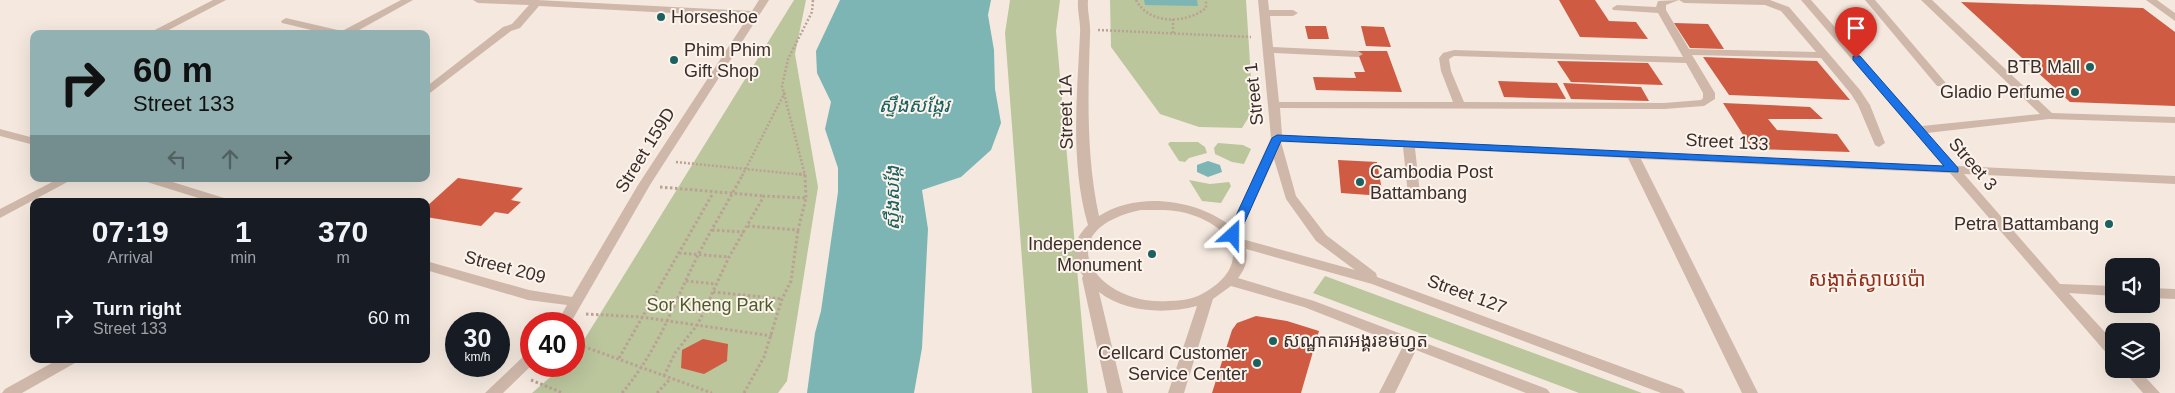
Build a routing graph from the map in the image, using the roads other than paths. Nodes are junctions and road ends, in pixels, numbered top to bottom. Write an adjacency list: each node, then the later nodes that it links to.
1 (221, 0): 22 (street)
2 (408, 0): 24 (street)
3 (478, 0): 14 (street)
4 (764, 0): 19 (street, Street 159D)
5 (1083, 0): 51 (street, Street 1A)
6 (1262, 0): 17 (street, Street 1)
7 (1674, 0): 16 (street)
8 (1684, 0): 27 (street)
9 (1806, 0): 35 (street, Street 3)
10 (1870, 0): 29 (street)
11 (1926, 0): 33 (street)
12 (2151, 0): 20 (street)
13 (568, 2): 14 (street); 19 (street)
14 (536, 3): 30 (street)
15 (1617, 8): 16 (street)
16 (1661, 10): 28 (street)
17 (1264, 13): 18 (street); 25 (street, Street 1)
18 (1293, 13)
19 (756, 14): 62 (street, Street 159D)
20 (2175, 18)
21 (286, 21): 23 (street)
22 (160, 30)
23 (325, 30)
24 (351, 30)
25 (1268, 50): 26 (street); 31 (street, Street 1)
26 (1358, 54)
27 (1824, 55): 28 (street); 39 (street)
28 (1688, 56): 32 (street); 32 (street)
29 (1941, 84)
30 (430, 89)
31 (1274, 105): 32 (street); 37 (street, Street 1)
32 (1460, 105)
33 (2049, 116): 34 (street); 35 (street)
34 (2175, 120)
35 (1919, 130): 42 (street, Street 3)
36 (0, 132): 38 (street)
37 (1276, 140): 40 (street, Street 133); 52 (street, Street 1); 56 (street)
38 (30, 141)
39 (1879, 143)
40 (1409, 144): 41 (street, Street 133); 46 (street)
41 (1633, 155): 42 (street, Street 133); 76 (street)
42 (1954, 170): 43 (street, Street 133); 57 (street, Street 3)
43 (2175, 180)
44 (62, 182): 47 (street)
45 (160, 182): 48 (street)
46 (1414, 194)
47 (31, 198)
48 (211, 198)
49 (30, 199): 50 (street)
50 (0, 214)
51 (1094, 224): 52 (street); 54 (street)
52 (1236, 239): 55 (street); 56 (street, Street 127)
53 (430, 265): 62 (street, Street 209)
54 (1089, 278): 61 (street); 71 (street)
55 (1230, 281): 61 (street); 65 (street)
56 (1377, 281): 75 (street, Street 127)
57 (2056, 288): 58 (street); 64 (street, Street 3)
58 (2105, 291)
59 (2160, 293): 60 (street)
60 (2175, 294)
61 (1206, 299): 72 (street)
62 (572, 308): 63 (street, Street 159D)
63 (570, 312)
64 (2105, 342)
65 (1412, 343): 73 (street); 74 (street)
66 (63, 363): 69 (street)
67 (520, 369): 70 (street)
68 (2138, 378): 77 (street)
69 (10, 393)
70 (493, 393)
71 (1114, 393)
72 (1176, 393)
73 (1387, 393)
74 (1542, 393)
75 (1677, 393)
76 (1750, 393)
77 (2152, 393)

